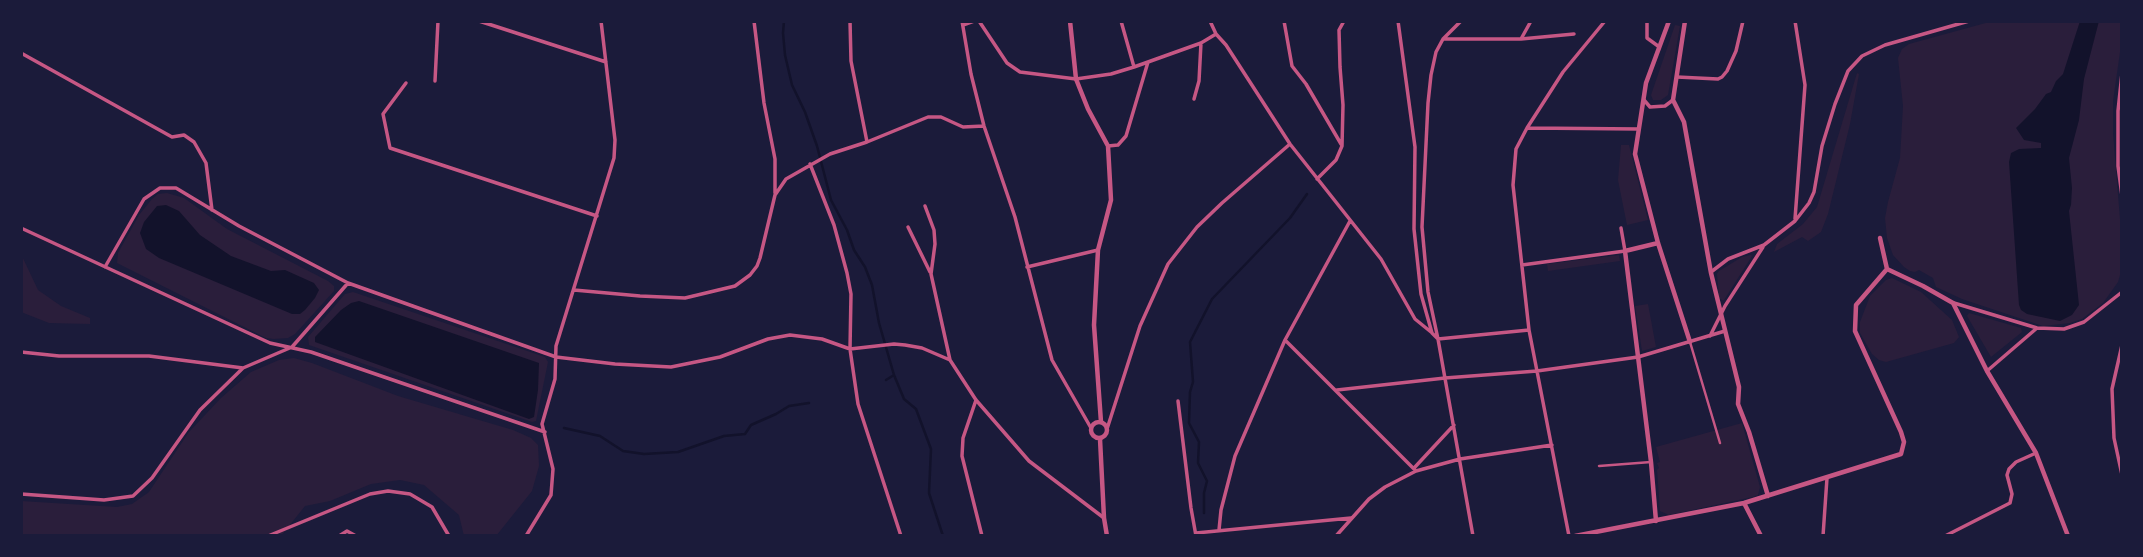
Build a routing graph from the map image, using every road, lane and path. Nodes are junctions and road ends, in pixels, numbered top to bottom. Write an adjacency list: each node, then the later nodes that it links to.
1 (438, 21): 36 (street)
2 (479, 21): 31 (street)
3 (601, 21): 31 (street)
4 (754, 21): 50 (street)
5 (850, 21): 44 (street)
6 (977, 21): 22 (street); 35 (street)
7 (1070, 21): 35 (street)
8 (1121, 21): 32 (street)
9 (1210, 21): 23 (street)
10 (1284, 21): 47 (street)
11 (1344, 21): 47 (street)
12 (1398, 21): 79 (street)
13 (1461, 21): 25 (street)
14 (1531, 21): 26 (street)
15 (1605, 21): 42 (street)
16 (1647, 21): 28 (street)
17 (1669, 21): 28 (street)
18 (1685, 21): 34 (street)
19 (1743, 21): 34 (street)
20 (1795, 21): 56 (street)
21 (1969, 21): 56 (street)
22 (963, 23): 41 (street)
23 (1216, 34): 27 (street); 45 (street)
24 (1574, 34): 26 (street)
25 (1443, 39): 26 (street); 81 (street)
26 (1521, 39)
27 (1201, 43): 30 (street); 38 (street)
28 (1658, 46): 39 (street)
29 (21, 53): 53 (street)
30 (1149, 61): 32 (street); 46 (street)
31 (606, 62): 54 (street)
32 (1134, 67): 35 (street)
33 (2122, 73): 51 (street)
34 (1676, 77): 40 (street)
35 (1076, 79): 46 (street)
36 (435, 81)
37 (406, 83): 54 (street)
38 (1194, 100)
39 (1644, 100): 40 (street); 43 (street)
40 (1674, 100): 69 (street)
41 (984, 126): 44 (street); 67 (street)
42 (1527, 128): 43 (street); 65 (street)
43 (1639, 129): 61 (street)
44 (867, 142): 48 (street)
45 (1290, 144): 49 (street); 101 (street)
46 (1108, 146): 63 (street)
47 (1342, 146): 49 (street)
48 (811, 163): 50 (street); 86 (street)
49 (1317, 178): 55 (street)
50 (775, 195): 72 (street)
51 (2122, 196)
52 (925, 206): 70 (street)
53 (212, 210): 66 (street); 71 (street)
54 (597, 216): 72 (street)
55 (1350, 220): 79 (street); 82 (street)
56 (1795, 221): 62 (street)
57 (908, 227): 70 (street)
58 (21, 228): 66 (street)
59 (1621, 228): 64 (street)
60 (1880, 238): 68 (street)
61 (1658, 243): 64 (street); 83 (street)
62 (1764, 245): 69 (street); 75 (street)
63 (1098, 250): 67 (street); 98 (street)
64 (1625, 251): 65 (street); 88 (street)
65 (1522, 265): 77 (street)
66 (105, 267): 85 (street)
67 (1027, 267): 100 (street)
68 (1887, 269): 74 (street); 112 (street)
69 (1711, 273): 75 (street)
70 (931, 274): 90 (street)
71 (348, 283): 85 (street); 89 (street)
72 (573, 290): 89 (street)
73 (2122, 292): 76 (street)
74 (1952, 303): 76 (street); 93 (street)
75 (1721, 313): 78 (street); 80 (street)
76 (2037, 328): 93 (street)
77 (1529, 330): 81 (street); 92 (street)
78 (1726, 331): 80 (street); 114 (street)
79 (1432, 333): 81 (street)
80 (1710, 336): 83 (street)
81 (1438, 339): 94 (street)
82 (1285, 340): 95 (street); 119 (street)
83 (1690, 342): 88 (street); 104 (street)
84 (2122, 345): 111 (street)
85 (292, 346): 91 (street); 102 (street)
86 (850, 349): 89 (street); 90 (street); 126 (street)
87 (21, 352): 91 (street)
88 (1638, 356): 92 (street); 108 (street)
89 (556, 357): 102 (street)
90 (950, 360): 96 (street)
91 (243, 368): 113 (street)
92 (1537, 371): 94 (street); 105 (street)
93 (1987, 371): 106 (street)
94 (1445, 379): 95 (street); 99 (street)
95 (1338, 390): 110 (street)
96 (976, 401): 116 (street); 127 (street)
97 (1178, 401): 120 (street)
98 (1101, 422): 100 (street); 101 (street)
99 (1454, 425): 107 (street); 110 (street)
100 (1091, 428): 103 (street)
101 (1107, 429): 103 (street)
102 (545, 432): 125 (street)
103 (1100, 439): 116 (street)
104 (1720, 443)
105 (1552, 445): 107 (street); 131 (street)
106 (2036, 453): 135 (street); 136 (street)
107 (1460, 459): 110 (street); 130 (street)
108 (1651, 462): 109 (street); 118 (street)
109 (1599, 466)
110 (1416, 469): 117 (street)
111 (2122, 475)
112 (1827, 478): 114 (street); 134 (street)
113 (21, 494)
114 (1768, 496): 115 (street)
115 (1744, 503): 118 (street); 133 (street)
116 (1104, 517): 128 (street)
117 (1351, 518): 119 (street); 129 (street)
118 (1656, 522): 132 (street)
119 (1219, 530): 120 (street)
120 (1196, 534)
121 (268, 536): 124 (street)
122 (340, 536): 123 (street)
123 (356, 536)
124 (449, 536)
125 (526, 536)
126 (901, 536)
127 (982, 536)
128 (1107, 536)
129 (1336, 536)
130 (1473, 536)
131 (1569, 536)
132 (1575, 536)
133 (1761, 536)
134 (1823, 536)
135 (1945, 536)
136 (2068, 536)

